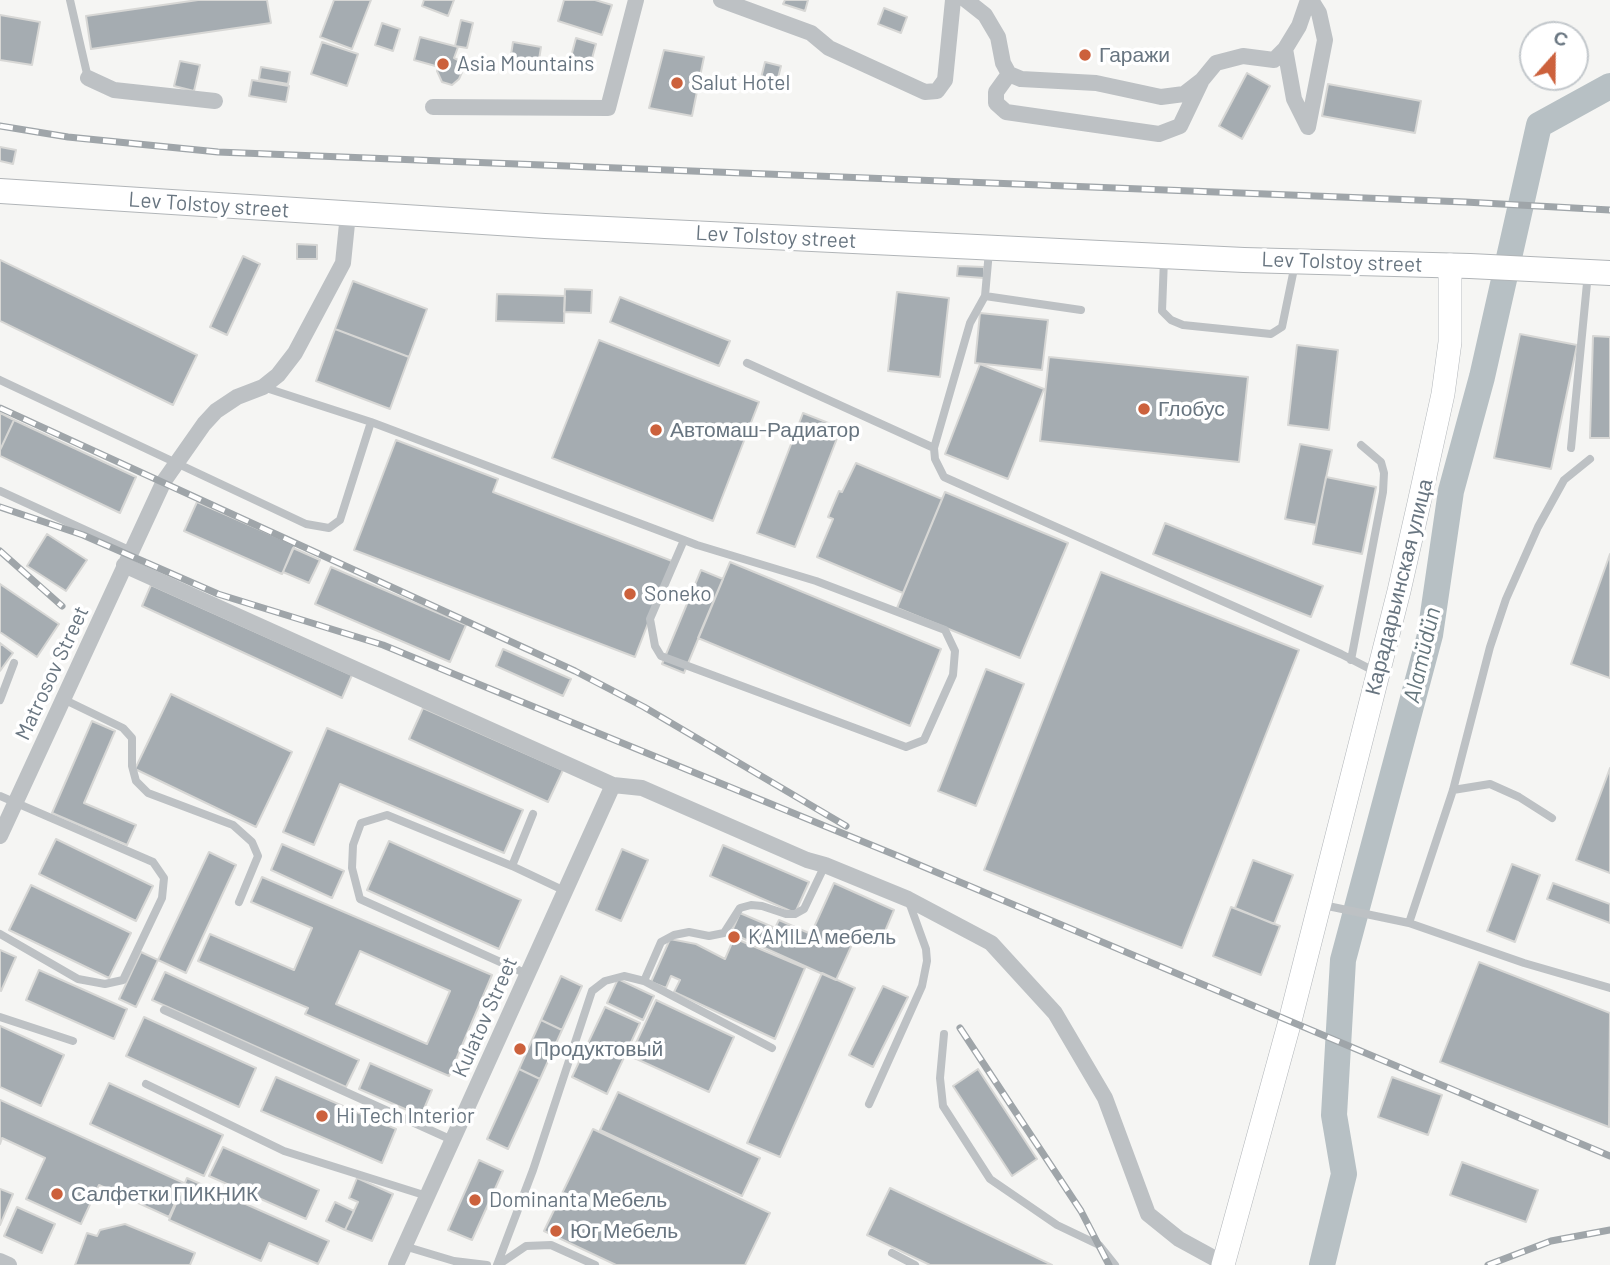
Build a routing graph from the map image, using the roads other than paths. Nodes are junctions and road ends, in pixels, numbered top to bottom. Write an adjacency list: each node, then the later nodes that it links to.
1 (70, 0): 9 (lane)
2 (636, 0): 12 (street)
3 (721, 0): 4 (street)
4 (953, 0)
5 (966, 0): 8 (street)
6 (1309, 0): 7 (street); 7 (street)
7 (1285, 49): 10 (street)
8 (1009, 74): 10 (street); 10 (street)
9 (88, 78): 11 (street)
10 (1202, 80)
11 (215, 101)
12 (433, 107)
13 (0, 191): 14 (main road, Lev Tolstoy street)
14 (348, 214): 15 (main road, Lev Tolstoy street); 24 (street)
15 (989, 247): 16 (main road, Lev Tolstoy street); 20 (lane)
16 (1164, 254): 17 (main road, Lev Tolstoy street); 17 (lane)
17 (1296, 261): 18 (main road, Lev Tolstoy street)
18 (1460, 266): 19 (main road, Lev Tolstoy street); 36 (street, Карадарьинская улица)
19 (1599, 272): 28 (lane)
20 (985, 296): 21 (lane); 27 (lane)
21 (1081, 310)
22 (747, 363): 27 (lane)
23 (0, 380): 30 (lane)
24 (263, 387): 25 (lane); 30 (street, Matrosov Street)
25 (371, 422): 30 (lane); 32 (lane)
26 (1361, 445): 34 (lane)
27 (934, 448): 34 (lane)
28 (1571, 448)
29 (1590, 460): 40 (lane)
30 (175, 464): 33 (street, Matrosov Street)
31 (0, 491): 33 (lane)
32 (684, 540): 32 (lane)
33 (128, 558): 37 (street, Matrosov Street); 39 (street)
34 (1351, 660): 36 (lane)
35 (14, 663): 38 (lane)
36 (1378, 674): 50 (street, Карадарьинская улица)
37 (63, 699): 41 (street, Matrosov Street); 49 (lane)
38 (0, 700)
39 (612, 785): 45 (street); 47 (street, Kulatov Street)
40 (1453, 789): 43 (lane); 51 (lane)
41 (7, 800): 44 (street, Matrosov Street); 52 (lane)
42 (533, 814): 46 (lane)
43 (1552, 818)
44 (0, 836)
45 (825, 865): 48 (street); 54 (lane)
46 (512, 866): 47 (lane); 53 (lane)
47 (565, 891): 53 (street, Kulatov Street)
48 (908, 899): 62 (lane); 68 (street)
49 (239, 902)
50 (1326, 906): 51 (lane); 68 (street, Карадарьинская улица)
51 (1409, 923): 55 (lane)
52 (0, 934)
53 (527, 974): 63 (street, Kulatov Street)
54 (643, 981): 60 (lane); 72 (lane)
55 (1610, 988)
56 (164, 1010): 63 (lane)
57 (0, 1017): 59 (lane)
58 (944, 1034): 75 (lane)
59 (73, 1041)
60 (772, 1048)
61 (146, 1084): 64 (lane)
62 (869, 1104)
63 (452, 1140): 64 (street, Kulatov Street)
64 (427, 1196): 65 (street, Kulatov Street)
65 (404, 1246): 70 (street, Kulatov Street); 71 (lane)
66 (892, 1252): 74 (lane)
67 (0, 1261): 69 (street)
68 (1223, 1264)
69 (9, 1265)
70 (396, 1265)
71 (487, 1265)
72 (497, 1265): 73 (lane)
73 (595, 1265)
74 (915, 1265)
75 (1115, 1265)

